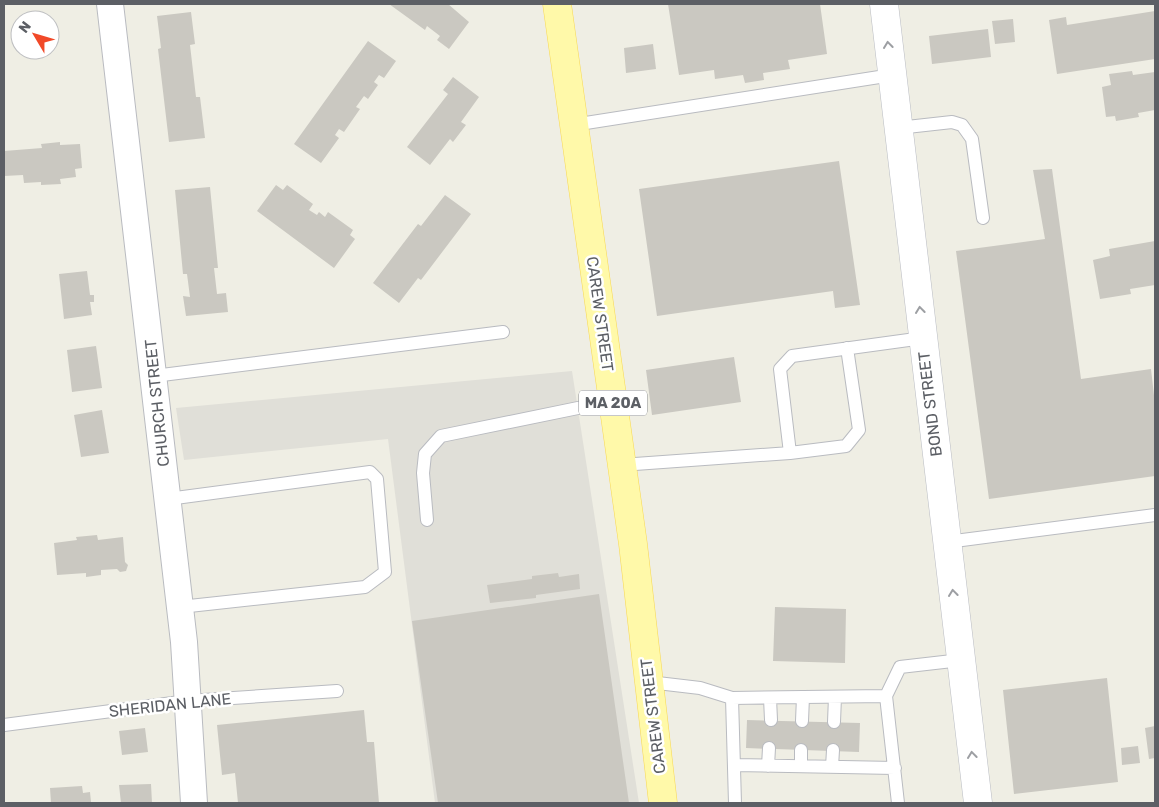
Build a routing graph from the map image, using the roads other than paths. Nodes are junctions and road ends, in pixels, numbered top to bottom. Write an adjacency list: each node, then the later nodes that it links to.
1 (110, 4): 11 (street, CHURCH STREET)
2 (557, 4): 5 (main road, CAREW STREET / MA 20A)
3 (884, 4): 4 (main road, BOND STREET, one-way to 3)
4 (892, 75): 5 (lane); 6 (main road, BOND STREET)
5 (573, 125): 12 (main road, CAREW STREET / MA 20A)
6 (898, 128): 7 (lane); 9 (main road, BOND STREET, one-way to 6)
7 (984, 218)
8 (503, 332): 11 (lane)
9 (923, 338): 10 (lane); 18 (main road, BOND STREET)
10 (847, 348): 13 (lane); 13 (lane)
11 (154, 376): 15 (street, CHURCH STREET)
12 (612, 401): 14 (main road, CAREW STREET / MA 20A); 17 (lane)
13 (790, 453): 14 (lane)
14 (621, 465): 21 (main road, CAREW STREET / MA 20A)
15 (168, 499): 19 (street, CHURCH STREET); 19 (lane)
16 (1155, 515): 18 (lane)
17 (427, 520)
18 (947, 542): 20 (main road, BOND STREET, one-way to 18)
19 (180, 607): 28 (street, CHURCH STREET)
20 (961, 660): 23 (lane); 45 (main road, BOND STREET, one-way to 20)
21 (649, 682): 25 (lane); 42 (main road, CAREW STREET / MA 20A)
22 (338, 691): 28 (lane, SHERIDAN LANE)
23 (886, 696): 24 (lane); 40 (lane)
24 (835, 697): 27 (lane); 31 (lane)
25 (732, 698): 26 (lane); 36 (lane)
26 (770, 698): 27 (lane); 29 (lane)
27 (803, 698): 30 (lane)
28 (188, 701): 32 (lane, SHERIDAN LANE); 41 (street, CHURCH STREET)
29 (770, 720)
30 (802, 721)
31 (834, 722)
32 (4, 725)
33 (769, 748): 37 (lane)
34 (801, 750): 38 (lane)
35 (834, 750): 39 (lane)
36 (734, 765): 37 (lane); 43 (lane)
37 (768, 766): 38 (lane)
38 (801, 766): 39 (lane)
39 (832, 767): 40 (lane)
40 (895, 768): 44 (lane)
41 (194, 803)
42 (663, 803)
43 (735, 803)
44 (898, 803)
45 (978, 803)

